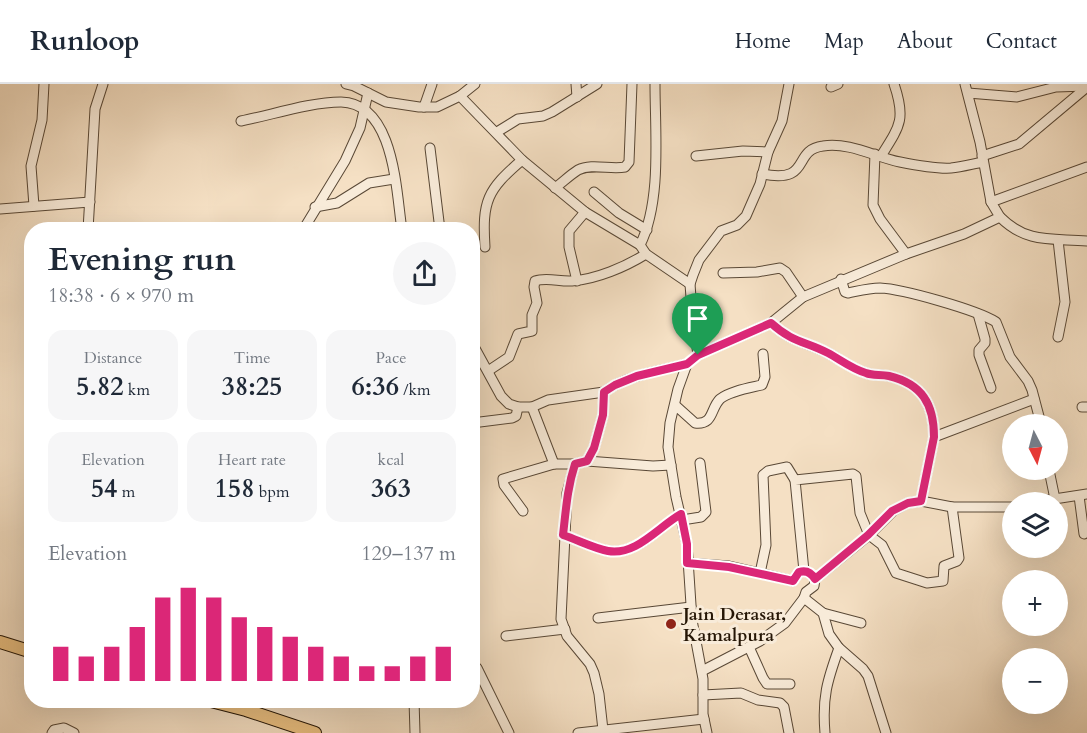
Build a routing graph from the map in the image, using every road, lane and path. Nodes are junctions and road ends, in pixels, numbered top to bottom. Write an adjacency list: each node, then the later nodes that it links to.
1 (44, 84): 34 (street)
2 (102, 84): 32 (street)
3 (346, 84): 14 (street)
4 (432, 84): 17 (street)
5 (475, 84): 15 (street)
6 (576, 84): 16 (street)
7 (597, 84): 16 (street)
8 (632, 84): 30 (street)
9 (656, 84): 43 (street)
10 (789, 84): 22 (street)
11 (894, 84): 23 (street)
12 (1087, 86): 13 (street); 25 (street)
13 (967, 89): 25 (street)
14 (368, 93): 17 (street); 18 (street)
15 (460, 96): 17 (street); 20 (street)
16 (577, 97): 20 (street)
17 (424, 107)
18 (364, 108): 19 (street); 29 (street); 35 (street)
19 (241, 121)
20 (497, 132): 26 (street)
21 (430, 148): 42 (street)
22 (768, 152): 24 (street); 28 (street)
23 (878, 155): 25 (street); 28 (street); 49 (street)
24 (696, 156)
25 (982, 159): 33 (street)
26 (522, 160): 30 (street); 47 (street)
27 (1087, 167): 33 (street)
28 (762, 174): 53 (street)
29 (394, 179): 35 (street); 41 (street)
30 (555, 188): 37 (street)
31 (594, 192): 43 (street)
32 (90, 202): 34 (street); 39 (street)
33 (992, 202): 38 (street)
34 (34, 206): 36 (street)
35 (315, 207): 40 (street)
36 (0, 208)
37 (585, 212): 46 (street); 52 (street)
38 (1000, 217): 44 (street); 49 (street)
39 (89, 222)
40 (307, 222)
41 (401, 222)
42 (440, 222)
43 (647, 230): 46 (street)
44 (1058, 240): 45 (street); 57 (street)
45 (1087, 241)
46 (639, 245): 48 (street)
47 (485, 247)
48 (646, 254): 52 (street); 53 (street)
49 (906, 254): 51 (street)
50 (723, 273): 54 (street)
51 (841, 279): 54 (street); 55 (street)
52 (577, 280): 62 (street)
53 (690, 284): 59 (street)
54 (803, 297): 56 (street)
55 (978, 314): 63 (street); 65 (street)
56 (771, 323): 59 (street); 71 (street)
57 (1058, 337)
58 (763, 354): 66 (street)
59 (698, 355): 61 (street)
60 (480, 358): 62 (street)
61 (687, 364): 64 (street); 66 (street)
62 (488, 371): 68 (street)
63 (991, 388)
64 (604, 392): 67 (street); 72 (street)
65 (1034, 399): 69 (street); 71 (street)
66 (675, 405): 76 (street)
67 (532, 406): 68 (street); 74 (street)
68 (518, 407): 70 (street)
69 (1038, 414)
70 (480, 422)
71 (934, 437): 80 (street)
72 (587, 461): 75 (street); 76 (street)
73 (700, 463): 84 (street)
74 (554, 464): 75 (street); 83 (street)
75 (575, 464): 86 (street)
76 (671, 465): 84 (street)
77 (795, 480): 87 (street); 89 (street); 90 (street)
78 (1083, 495): 79 (street); 85 (street)
79 (1068, 497)
80 (921, 501): 81 (street); 87 (street)
81 (952, 507): 82 (street); 87 (street)
82 (1002, 507)
83 (523, 511)
84 (682, 517): 86 (street); 88 (street)
85 (1084, 534)
86 (563, 535): 98 (street)
87 (868, 535): 91 (street)
88 (687, 563): 90 (street); 94 (street)
89 (804, 571): 91 (street); 92 (street)
90 (760, 573): 92 (street)
91 (815, 579): 93 (street)
92 (793, 581): 93 (street)
93 (805, 595): 95 (street); 101 (street)
94 (691, 607): 96 (street); 104 (street)
95 (823, 613): 97 (street); 102 (street)
96 (598, 618)
97 (861, 623)
98 (565, 629): 99 (street); 111 (street)
99 (506, 636)
100 (1, 644): 103 (main road)
101 (749, 647): 104 (street); 106 (street)
102 (839, 648): 120 (street); 121 (street)
103 (24, 650)
104 (702, 671): 107 (street)
105 (480, 674): 116 (street)
106 (790, 684)
107 (703, 695): 110 (street); 119 (street)
108 (250, 708): 114 (main road)
109 (414, 708): 115 (street)
110 (704, 719): 111 (street); 118 (street)
111 (603, 730): 117 (street)
112 (52, 733): 113 (street)
113 (74, 733)
114 (315, 733)
115 (416, 733)
116 (509, 733)
117 (578, 733)
118 (707, 733)
119 (789, 733)
120 (825, 733)
121 (886, 733)

